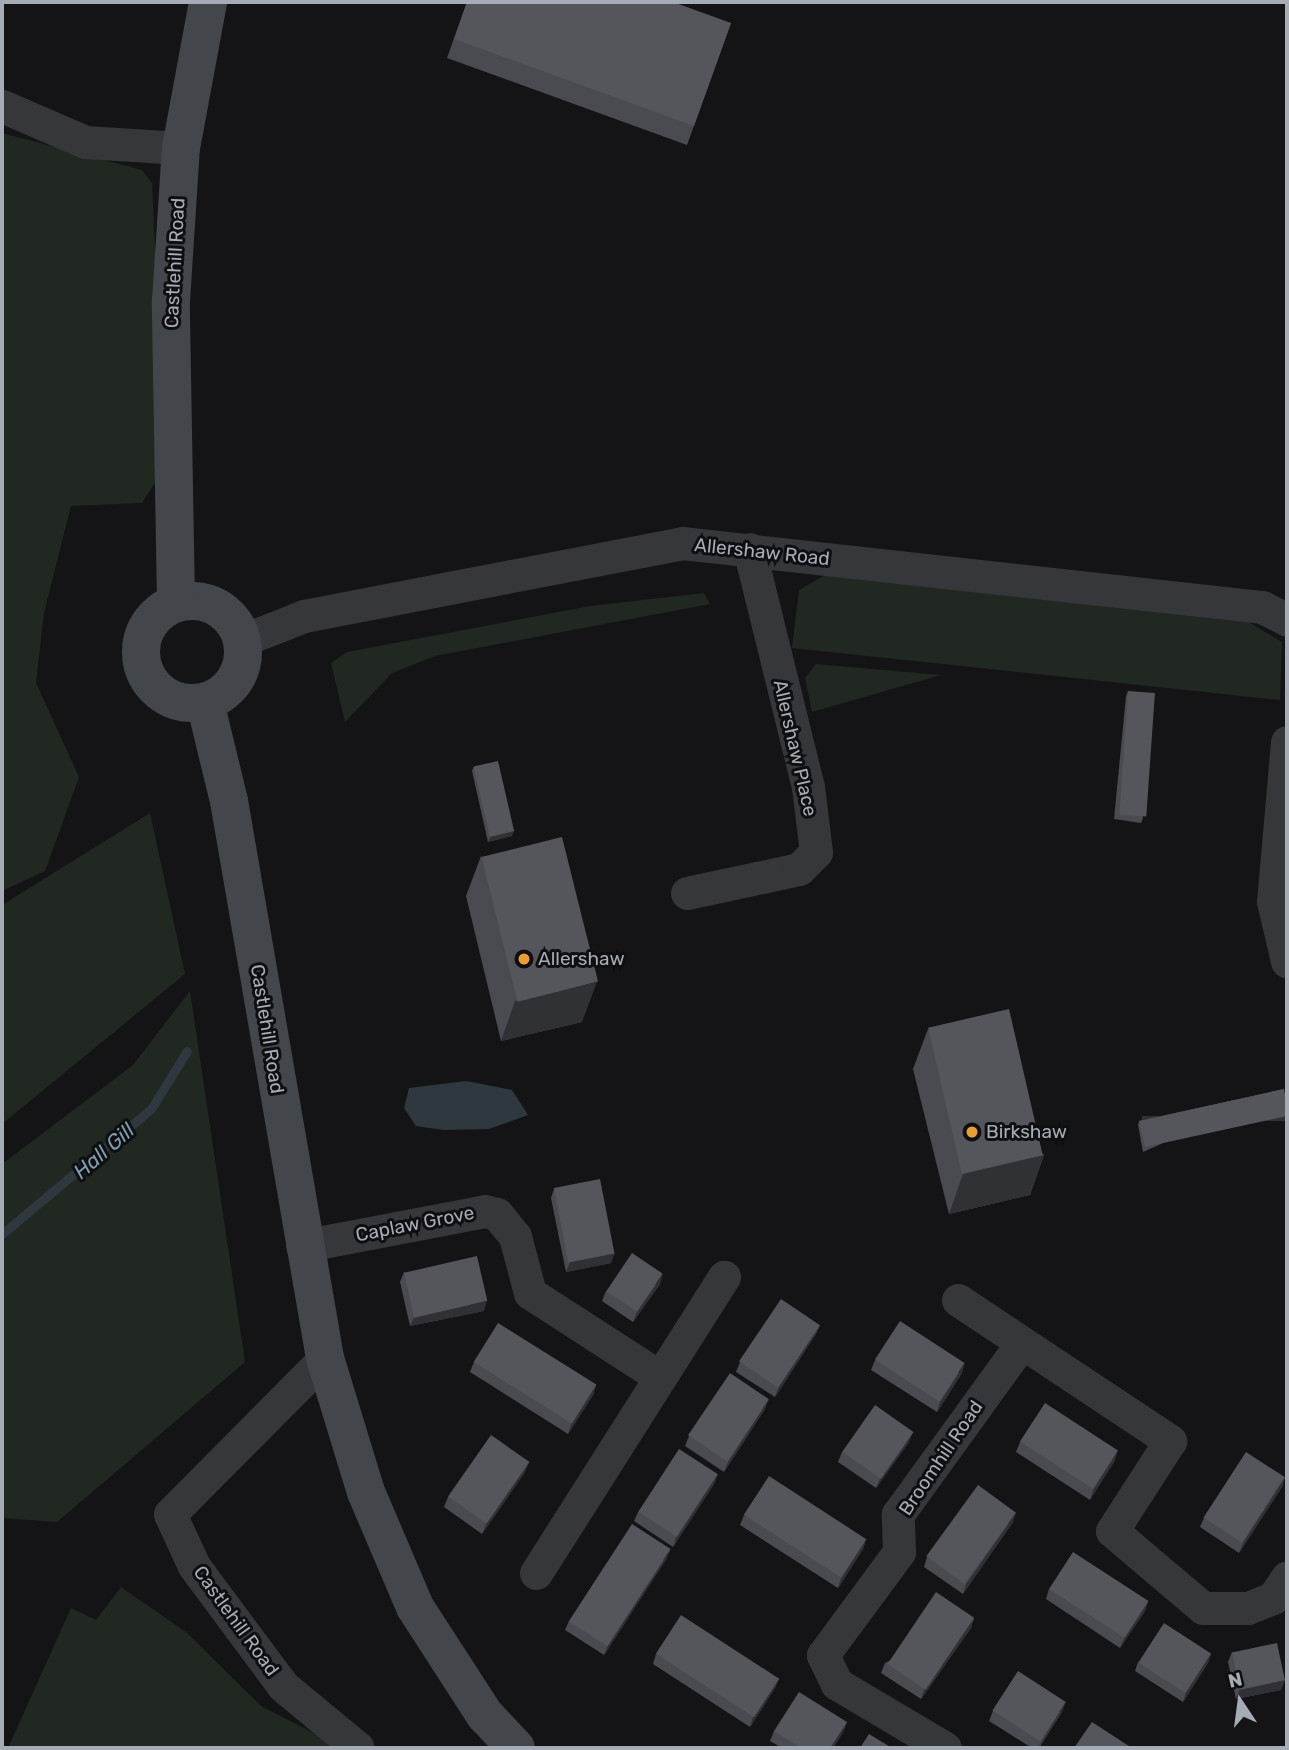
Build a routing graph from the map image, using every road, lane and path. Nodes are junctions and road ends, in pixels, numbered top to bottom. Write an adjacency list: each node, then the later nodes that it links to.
1 (208, 2): 3 (main road, Castlehill Road)
2 (2, 106): 3 (street)
3 (181, 148): 4 (main road, Castlehill Road)
4 (175, 526): 6 (main road, Castlehill Road); 7 (main road, Castlehill Road)
5 (749, 550): 8 (street, Allershaw Road); 9 (street, Allershaw Road); 12 (street, Allershaw Place)
6 (176, 603): 7 (main road); 10 (main road)
7 (219, 607): 9 (main road, Castlehill Road)
8 (1287, 620)
9 (243, 640): 10 (main road)
10 (205, 702): 14 (main road, Castlehill Road)
11 (1287, 742): 13 (street)
12 (687, 893)
13 (1287, 961)
14 (302, 1246): 18 (main road, Castlehill Road); 19 (street, Caplaw Grove)
15 (724, 1277): 19 (street)
16 (958, 1300): 17 (street)
17 (1022, 1343): 21 (street); 24 (street, Broomhill Road)
18 (325, 1358): 22 (street, Castlehill Road); 23 (main road, Castlehill Road)
19 (660, 1377): 20 (street)
20 (536, 1573)
21 (1287, 1577)
22 (358, 1748)
23 (516, 1748)
24 (946, 1748)

